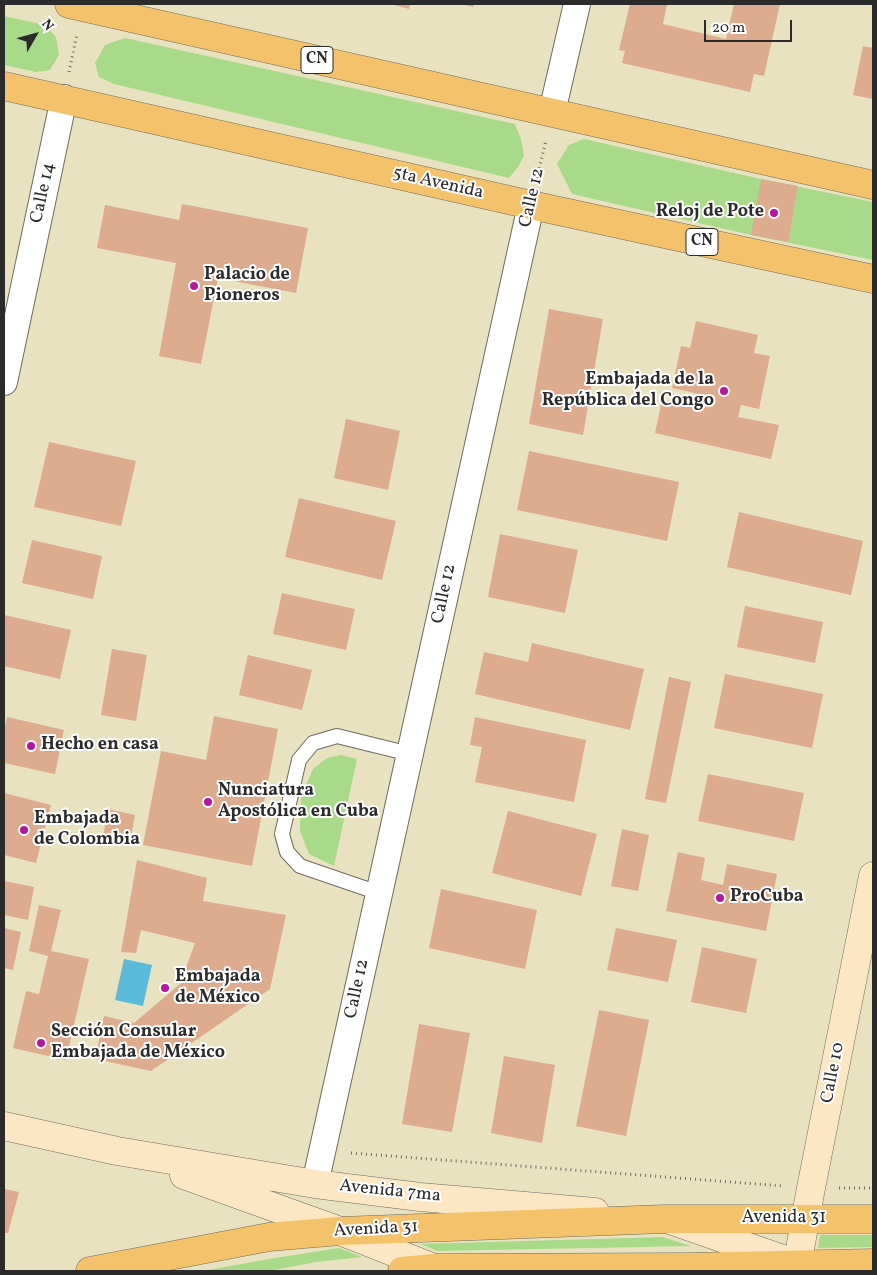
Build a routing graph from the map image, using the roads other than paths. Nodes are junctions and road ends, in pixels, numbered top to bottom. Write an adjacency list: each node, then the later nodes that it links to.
1 (576, 4): 5 (street)
2 (78, 5): 5 (main road, CN)
3 (4, 86): 4 (main road, 5ta Avenida / CN)
4 (64, 98): 7 (main road, 5ta Avenida / CN); 9 (street, Calle 14)
5 (552, 112): 6 (main road, CN)
6 (873, 184)
7 (531, 206): 8 (main road, 5ta Avenida / CN); 10 (street, Calle 12)
8 (873, 279)
9 (4, 382)
10 (410, 754): 12 (street, Calle 12); 12 (lane)
11 (873, 876): 18 (main road, Calle 10)
12 (379, 893): 15 (street, Calle 12)
13 (4, 1126): 14 (main road, Avenida 7ma)
14 (117, 1151): 15 (main road, Avenida 7ma); 19 (main road, Avenida 7ma)
15 (315, 1184): 17 (main road, Avenida 7ma)
16 (873, 1218): 18 (main road, Avenida 31)
17 (665, 1219): 18 (main road, Avenida 31); 19 (main road, Avenida 31); 22 (main road, Avenida 31)
18 (805, 1219): 22 (main road, Calle 10)
19 (340, 1231): 21 (main road, Avenida 7ma); 23 (main road, Avenida 31)
20 (873, 1263): 22 (main road, Avenida 31)
21 (434, 1268): 22 (main road, Avenida 31); 24 (main road, Avenida 31)
22 (804, 1269)
23 (90, 1271)
24 (402, 1271)

